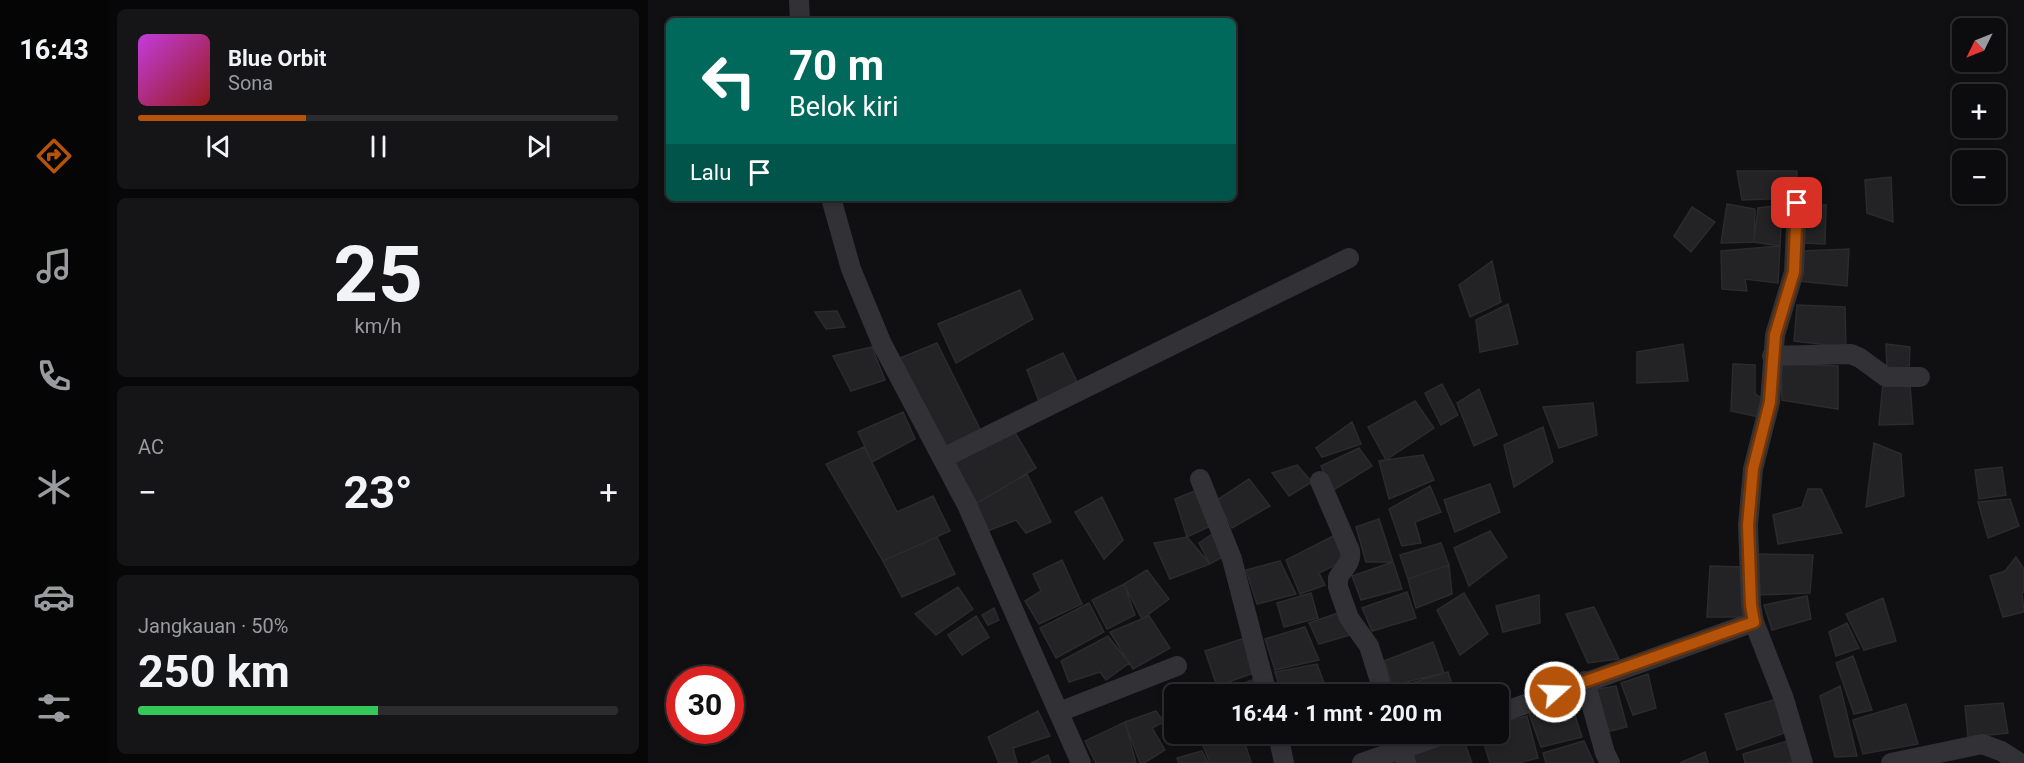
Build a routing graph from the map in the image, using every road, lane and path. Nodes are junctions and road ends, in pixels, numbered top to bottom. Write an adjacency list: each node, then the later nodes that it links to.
1 (799, 0): 2 (street)
2 (800, 18)
3 (832, 201): 8 (street)
4 (1797, 203): 6 (street)
5 (1349, 258): 8 (street)
6 (1772, 356): 7 (street); 11 (street)
7 (1920, 377)
8 (943, 458): 17 (street)
9 (1200, 479): 14 (street)
10 (1320, 480): 15 (street)
11 (1754, 622): 13 (street); 24 (street)
12 (1177, 666): 17 (street)
13 (1584, 681): 16 (street); 23 (street)
14 (1264, 684)
15 (1381, 684)
16 (1509, 710)
17 (1059, 712): 20 (street)
18 (1280, 744): 21 (street)
19 (1401, 748): 22 (street)
20 (1081, 763)
21 (1284, 763)
22 (1362, 763)
23 (1610, 763)
24 (1803, 763)
25 (1892, 763): 26 (street)
26 (2019, 763)

